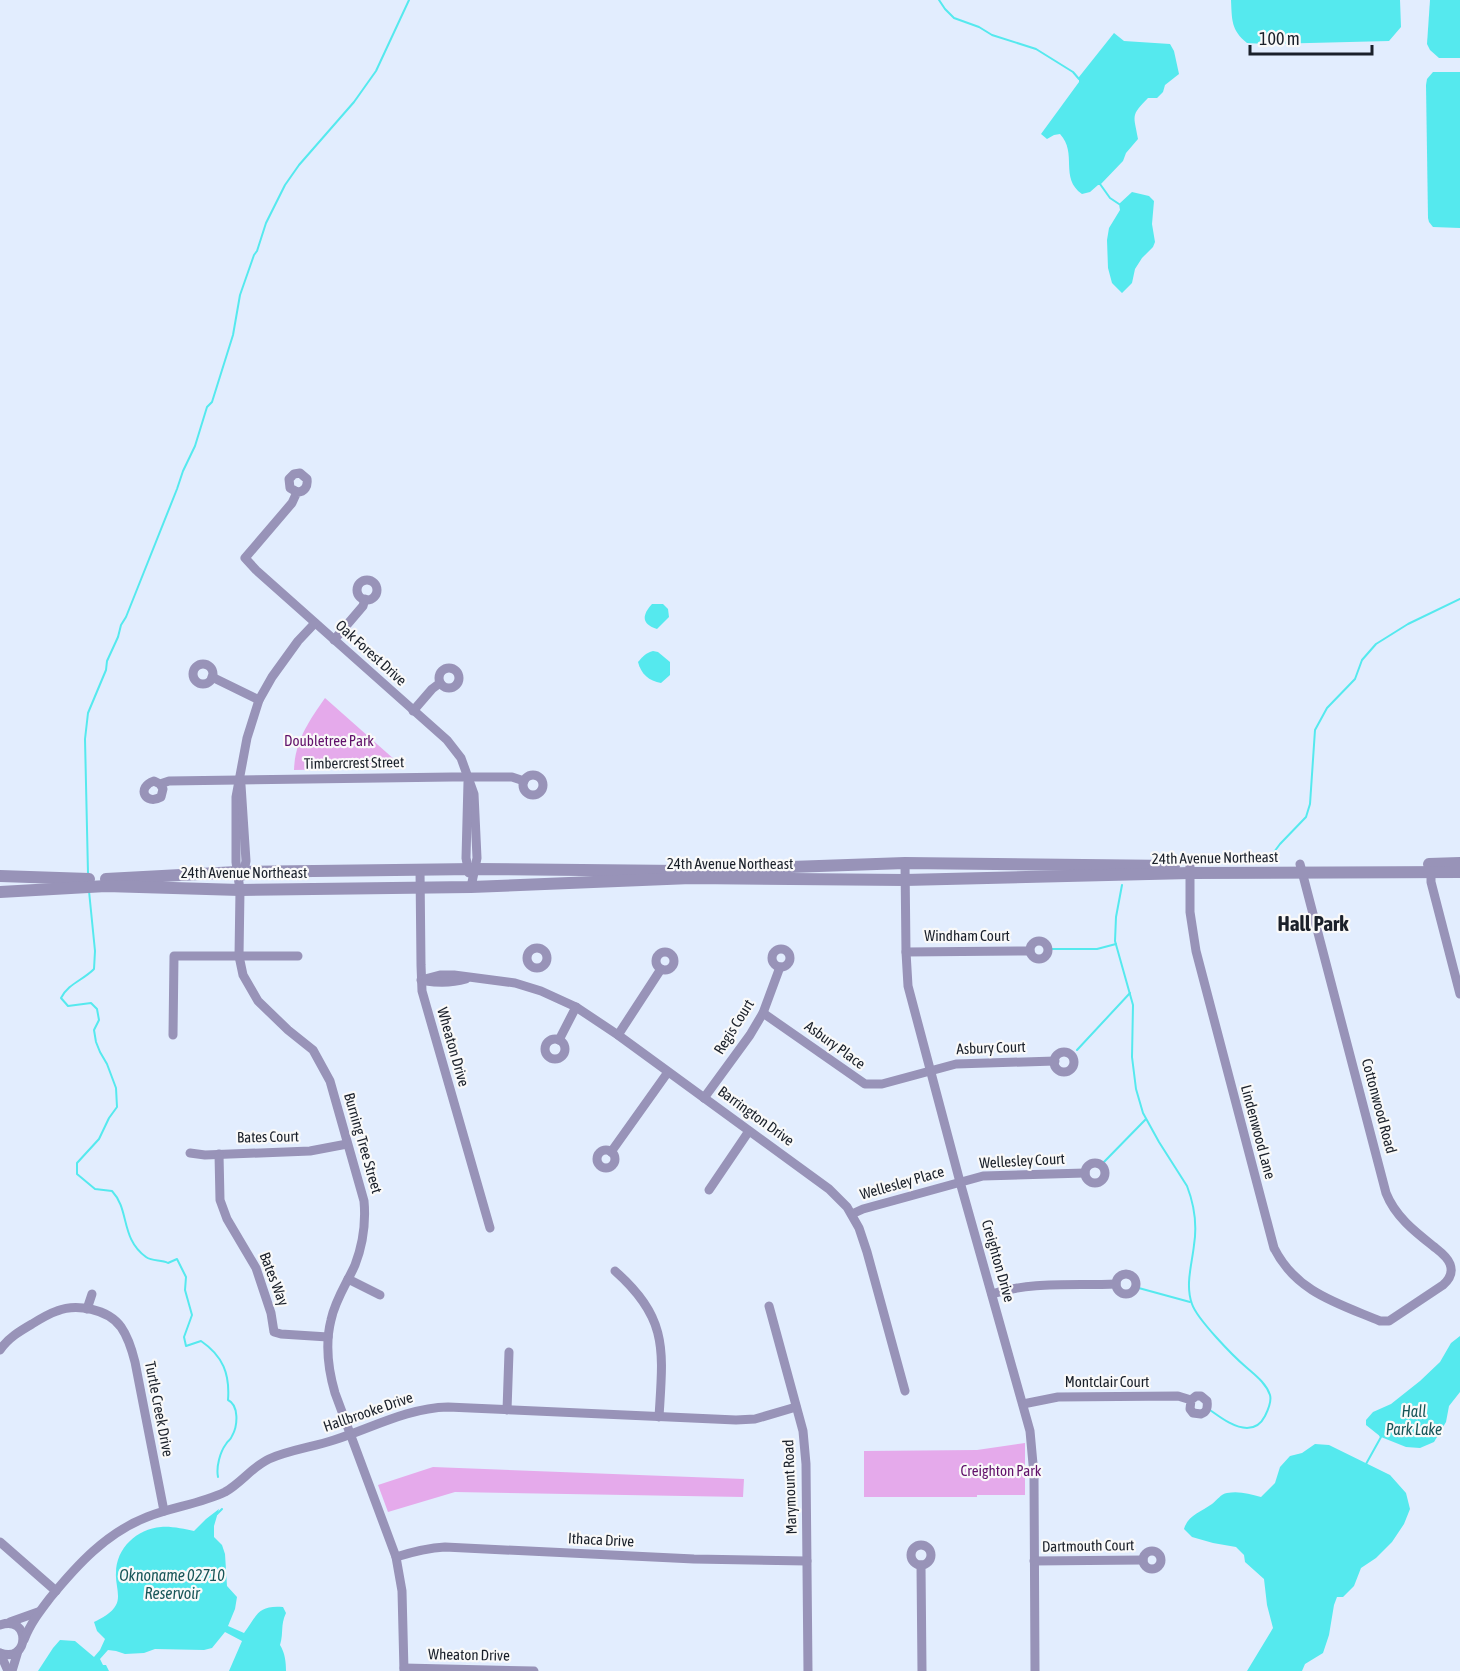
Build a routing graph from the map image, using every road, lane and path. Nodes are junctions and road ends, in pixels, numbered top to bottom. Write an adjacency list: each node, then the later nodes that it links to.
1 (297, 492): 3 (street, Oak Forest Drive)
2 (365, 599): 4 (street)
3 (315, 623): 4 (street, Oak Forest Drive); 7 (street, Burning Tree Street)
4 (334, 640): 8 (street, Oak Forest Drive)
5 (212, 677): 7 (street)
6 (440, 683): 8 (street)
7 (259, 699): 10 (street, Burning Tree Street)
8 (413, 711): 9 (street, Oak Forest Drive)
9 (468, 777): 10 (street, Timbercrest Street); 11 (street, Timbercrest Street); 18 (street, Oak Forest Drive)
10 (240, 781): 12 (street, Timbercrest Street); 20 (street, Burning Tree Street)
11 (524, 781)
12 (160, 784)
13 (905, 862): 18 (street, 24th Avenue Northeast); 19 (street, 24th Avenue Northeast); 23 (street, Creighton Drive)
14 (1460, 863): 16 (street, 24th Avenue Northeast)
15 (1301, 868): 16 (street, 24th Avenue Northeast); 19 (street, 24th Avenue Northeast); 67 (street, Cottonwood Road)
16 (1431, 868): 21 (street, 24th Avenue Northeast); 39 (street)
17 (420, 869): 18 (street, 24th Avenue Northeast); 20 (street, 24th Avenue Northeast); 26 (street, Wheaton Drive)
18 (471, 869): 27 (street, Oak Forest Drive)
19 (1190, 869): 23 (street, 24th Avenue Northeast); 67 (street, Lindenwood Lane)
20 (241, 872): 25 (street, 24th Avenue Northeast); 28 (street, Burning Tree Street)
21 (1460, 872)
22 (0, 876): 24 (street, 24th Avenue Northeast)
23 (905, 880): 27 (street, 24th Avenue Northeast); 31 (street, Creighton Drive)
24 (85, 882): 25 (street, 24th Avenue Northeast); 29 (street, 24th Avenue Northeast)
25 (107, 882): 28 (street, 24th Avenue Northeast)
26 (420, 887): 27 (street, 24th Avenue Northeast); 28 (street, 24th Avenue Northeast); 37 (street, Wheaton Drive)
27 (471, 887)
28 (240, 890): 32 (street, Burning Tree Street)
29 (0, 892)
30 (1029, 951): 31 (street, Windham Court)
31 (906, 952): 46 (street, Creighton Drive)
32 (239, 956): 33 (street); 42 (street); 50 (street, Burning Tree Street)
33 (298, 956)
34 (535, 967): 38 (street)
35 (780, 967): 41 (street, Regis Court)
36 (661, 969): 43 (street)
37 (421, 980): 38 (street, Barrington Drive); 58 (street, Wheaton Drive)
38 (528, 986): 40 (street, Barrington Drive)
39 (1460, 994)
40 (576, 1006): 43 (street, Barrington Drive); 44 (street)
41 (762, 1013): 46 (street, Asbury Place); 48 (street, Regis Court)
42 (173, 1035)
43 (618, 1035): 47 (street, Barrington Drive)
44 (559, 1040)
45 (1055, 1061): 46 (street, Asbury Court)
46 (930, 1070): 55 (street, Creighton Drive)
47 (668, 1072): 48 (street, Barrington Drive); 51 (street)
48 (705, 1098): 49 (street, Barrington Drive)
49 (749, 1131): 56 (street); 57 (street, Barrington Drive)
50 (348, 1144): 53 (street, Bates Court); 60 (street, Burning Tree Street)
51 (610, 1152)
52 (190, 1153): 53 (street, Bates Court)
53 (219, 1154): 68 (street, Bates Way)
54 (1085, 1173): 55 (street, Wellesley Court)
55 (960, 1182): 57 (street, Wellesley Place); 63 (street, Creighton Drive)
56 (709, 1190)
57 (852, 1214): 71 (street, Barrington Drive)
58 (490, 1228)
59 (615, 1271): 76 (street)
60 (348, 1279): 64 (street); 68 (street, Burning Tree Street)
61 (1116, 1284): 63 (street)
62 (92, 1293): 66 (street)
63 (992, 1294): 73 (street, Creighton Drive)
64 (380, 1295)
65 (769, 1306): 74 (street, Marymount Road)
66 (87, 1309): 69 (street); 78 (street, Turtle Creek Drive)
67 (1405, 1312)
68 (328, 1337): 77 (street, Burning Tree Street)
69 (0, 1350)
70 (509, 1352): 75 (street)
71 (905, 1392)
72 (1191, 1400): 73 (street, Montclair Court)
73 (1023, 1404): 83 (street, Creighton Drive)
74 (796, 1407): 76 (street, Hallbrooke Drive); 82 (street, Marymount Road)
75 (507, 1410): 76 (street, Hallbrooke Drive); 77 (street, Hallbrooke Drive)
76 (659, 1417)
77 (350, 1434): 78 (street, Hallbrooke Drive); 80 (street, Burning Tree Street)
78 (164, 1510): 85 (street, Hallbrooke Drive)
79 (0, 1542): 85 (street)
80 (396, 1557): 82 (street, Ithaca Drive); 91 (street, Burning Tree Street)
81 (1143, 1560): 83 (street, Dartmouth Court)
82 (807, 1561): 94 (street, Marymount Road)
83 (1034, 1561): 96 (street, Creighton Drive)
84 (921, 1565): 95 (street)
85 (56, 1590): 86 (street, Hallbrooke Drive)
86 (38, 1612): 87 (street); 88 (street, Hallbrooke Drive)
87 (2, 1624): 88 (street)
88 (24, 1640): 89 (street, Hallbrooke Drive)
89 (18, 1651): 90 (street); 92 (street, Hallbrooke Drive)
90 (0, 1653): 92 (street)
91 (404, 1670): 93 (street, Wheaton Drive)
92 (10, 1671)
93 (534, 1671)
94 (808, 1671)
95 (922, 1671)
96 (1035, 1671)

